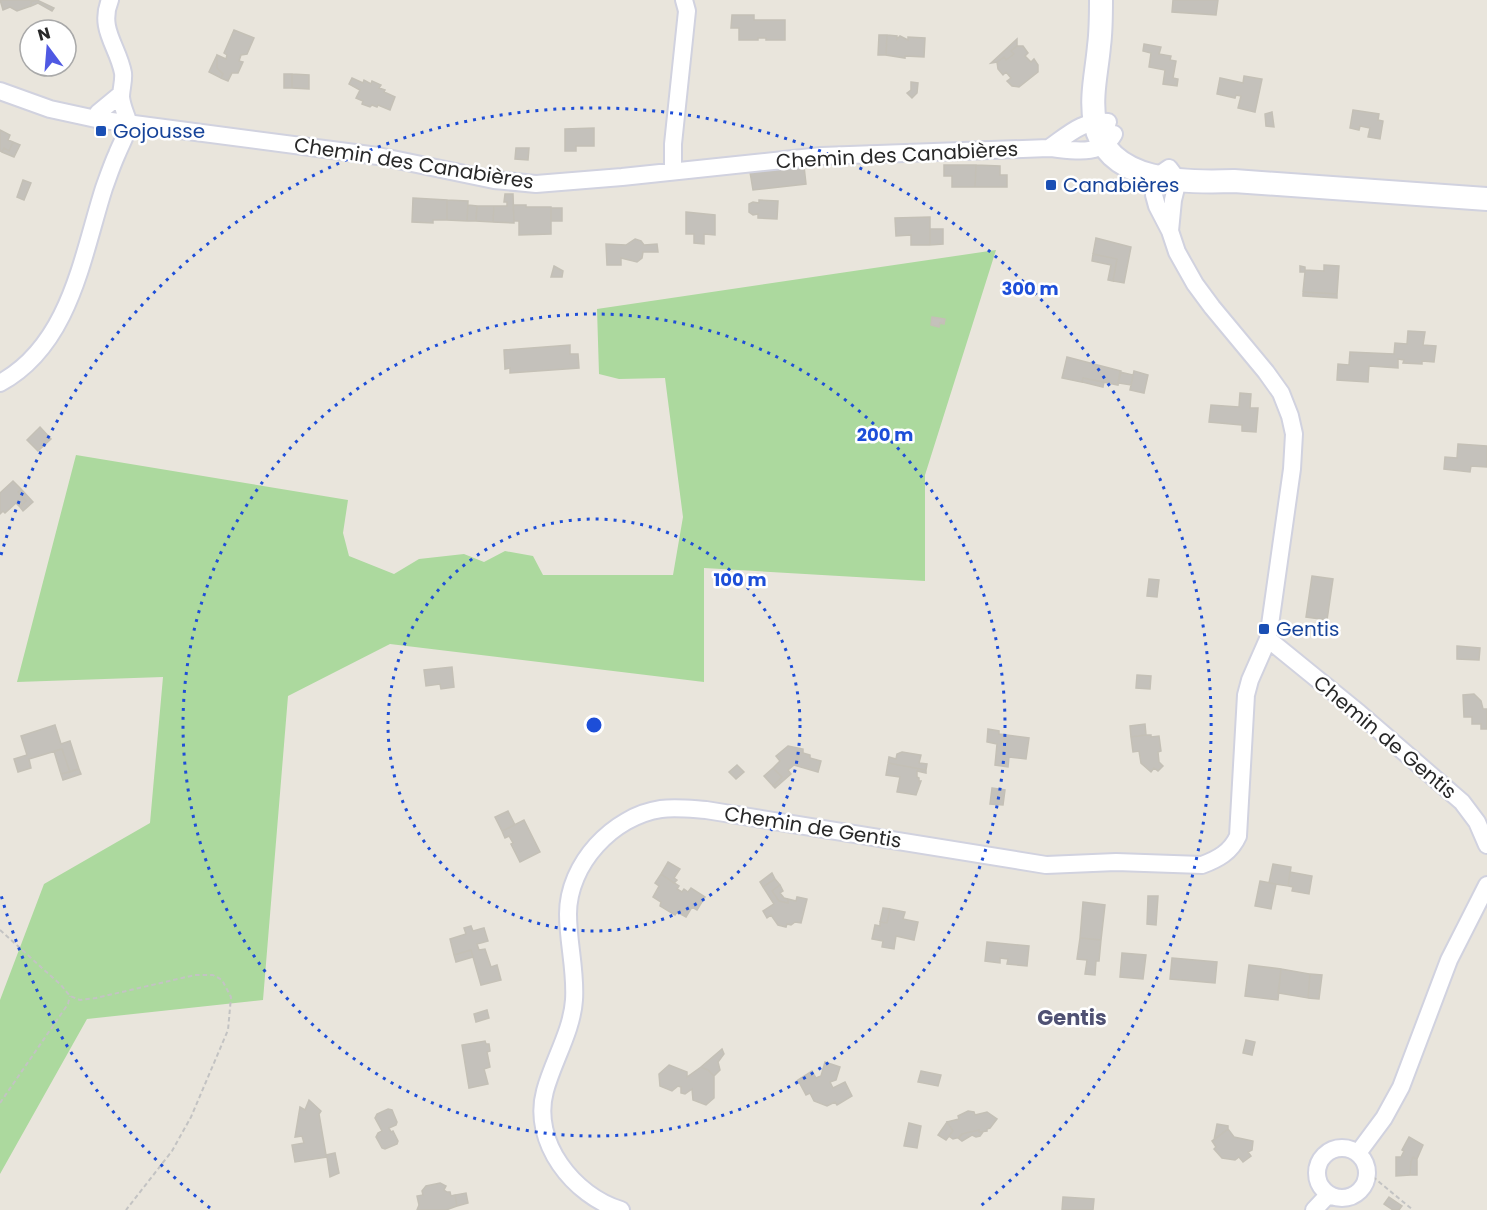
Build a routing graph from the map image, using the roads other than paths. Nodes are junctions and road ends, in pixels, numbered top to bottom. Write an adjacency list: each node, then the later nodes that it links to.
1 (110, 0): 5 (street)
2 (684, 0): 10 (street)
3 (1101, 0): 8 (street)
4 (0, 90): 6 (street, Chemin des Canabières)
5 (121, 94): 6 (street); 7 (street)
6 (96, 119): 7 (street, Chemin des Canabières)
7 (129, 124): 10 (street, Chemin des Canabières); 14 (street)
8 (1105, 131): 9 (street); 9 (street, Chemin des Canabières); 11 (street)
9 (1048, 148): 10 (street, Chemin des Canabières)
10 (673, 171)
11 (1168, 175): 12 (street); 13 (street, Chemin de Gentis); 13 (street, Chemin de Gentis)
12 (1487, 199)
13 (1170, 231): 15 (street, Chemin de Gentis)
14 (0, 383)
15 (1268, 639): 16 (street, Chemin de Gentis); 20 (street, Chemin de Gentis)
16 (1487, 845)
17 (1487, 885): 18 (street)
18 (1358, 1154): 19 (street); 19 (street)
19 (1328, 1195): 21 (street)
20 (621, 1210)
21 (1314, 1210)

